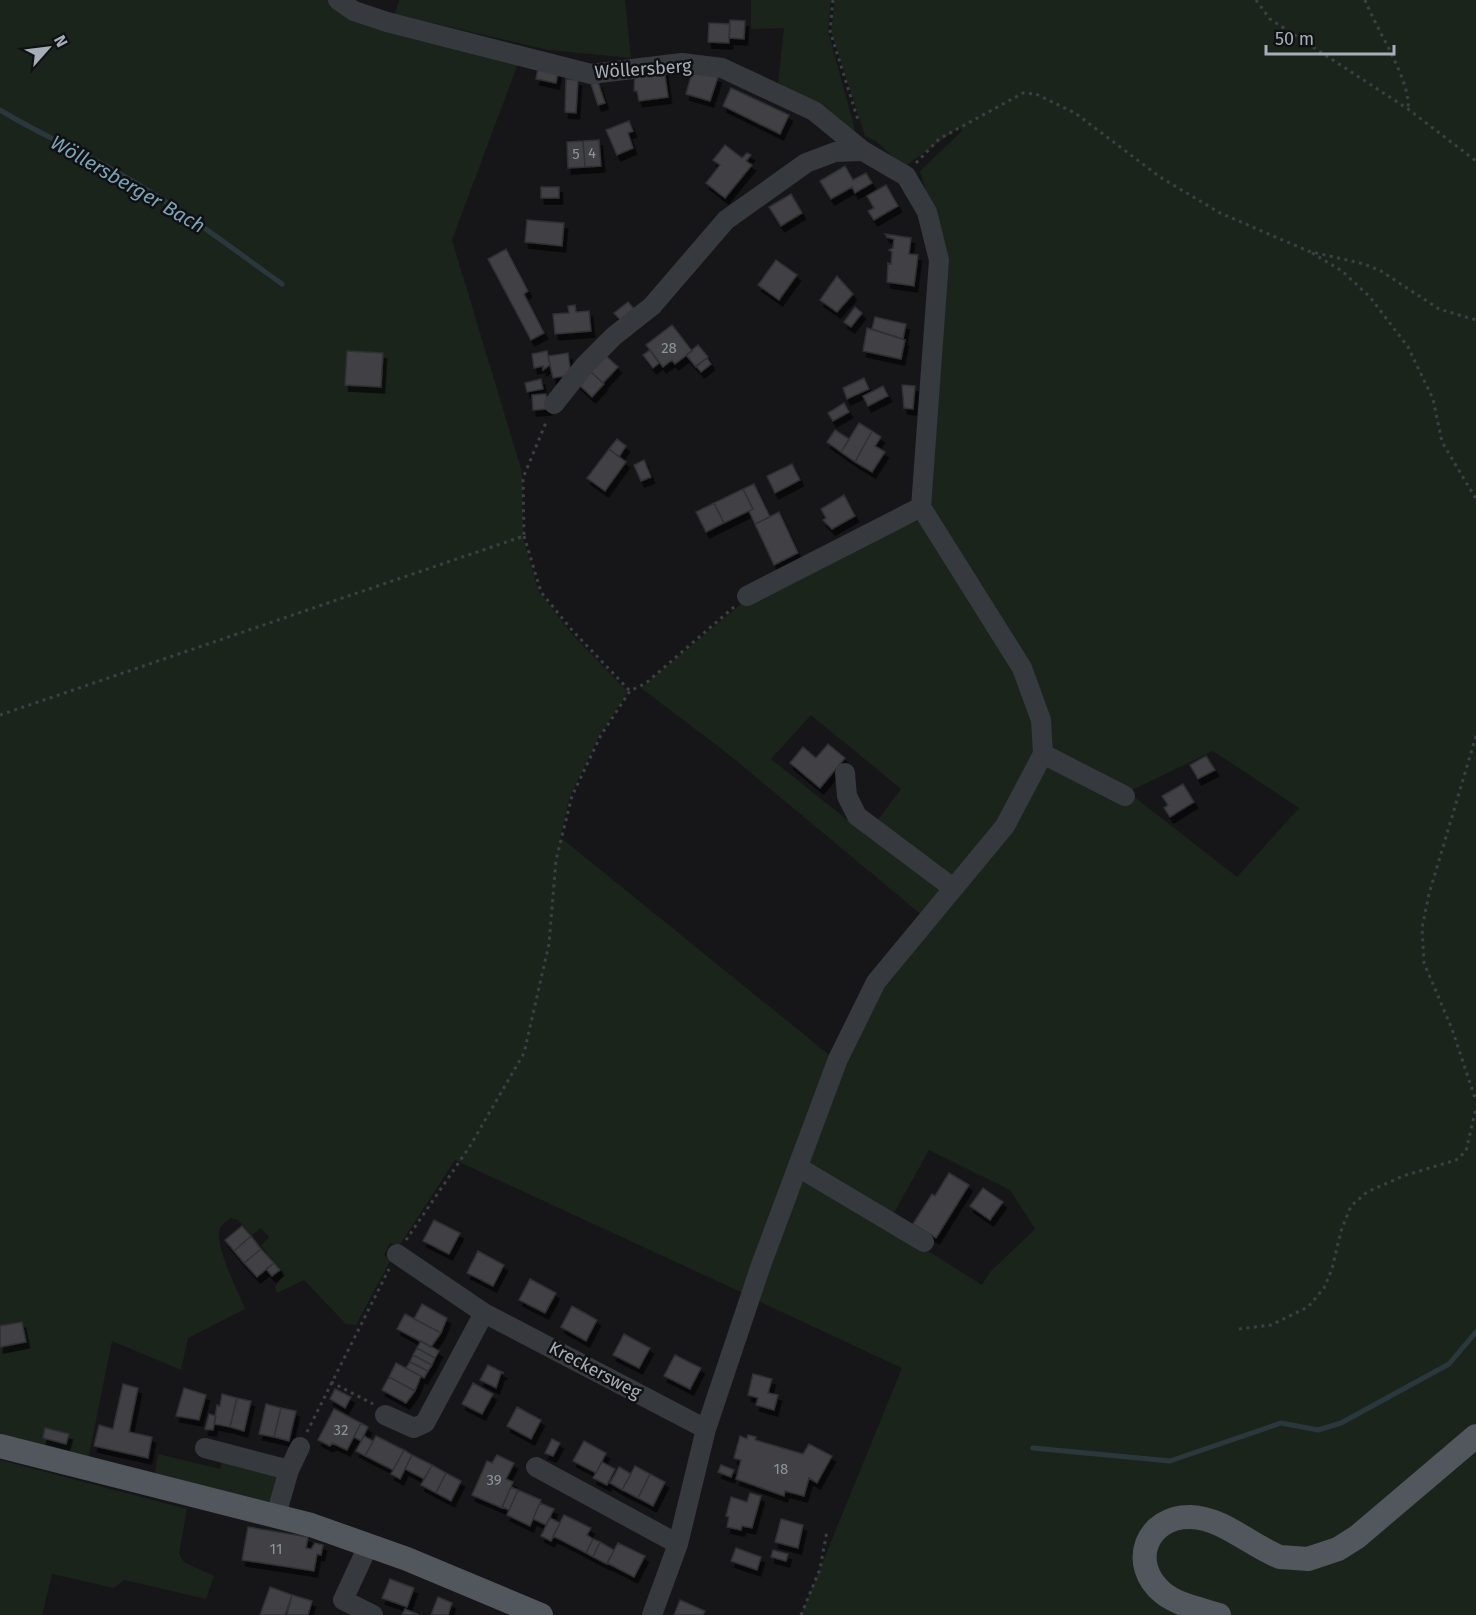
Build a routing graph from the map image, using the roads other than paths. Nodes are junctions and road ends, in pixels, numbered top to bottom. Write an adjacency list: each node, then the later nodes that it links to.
1 (338, 0): 2 (street, Wöllersberg)
2 (862, 151): 3 (street); 4 (street, Wöllersberg)
3 (554, 405)
4 (922, 499): 5 (street); 6 (street)
5 (747, 596)
6 (1043, 754): 8 (street); 9 (street)
7 (845, 773): 9 (street)
8 (1125, 796)
9 (953, 888): 10 (street)
10 (798, 1167): 11 (street); 15 (street)
11 (924, 1242)
12 (397, 1254): 13 (street, Kreckersweg)
13 (484, 1313): 14 (street); 15 (street, Kreckersweg)
14 (385, 1415)
15 (706, 1429): 24 (street)
16 (1476, 1436): 28 (main road)
17 (0, 1446): 22 (main road)
18 (300, 1447): 21 (street)
19 (205, 1448): 21 (street)
20 (536, 1467): 24 (street)
21 (289, 1470): 22 (street)
22 (276, 1515): 23 (main road)
23 (369, 1544): 25 (street); 26 (main road)
24 (678, 1544): 27 (street)
25 (374, 1615)
26 (541, 1615)
27 (652, 1615)
28 (1219, 1615)

